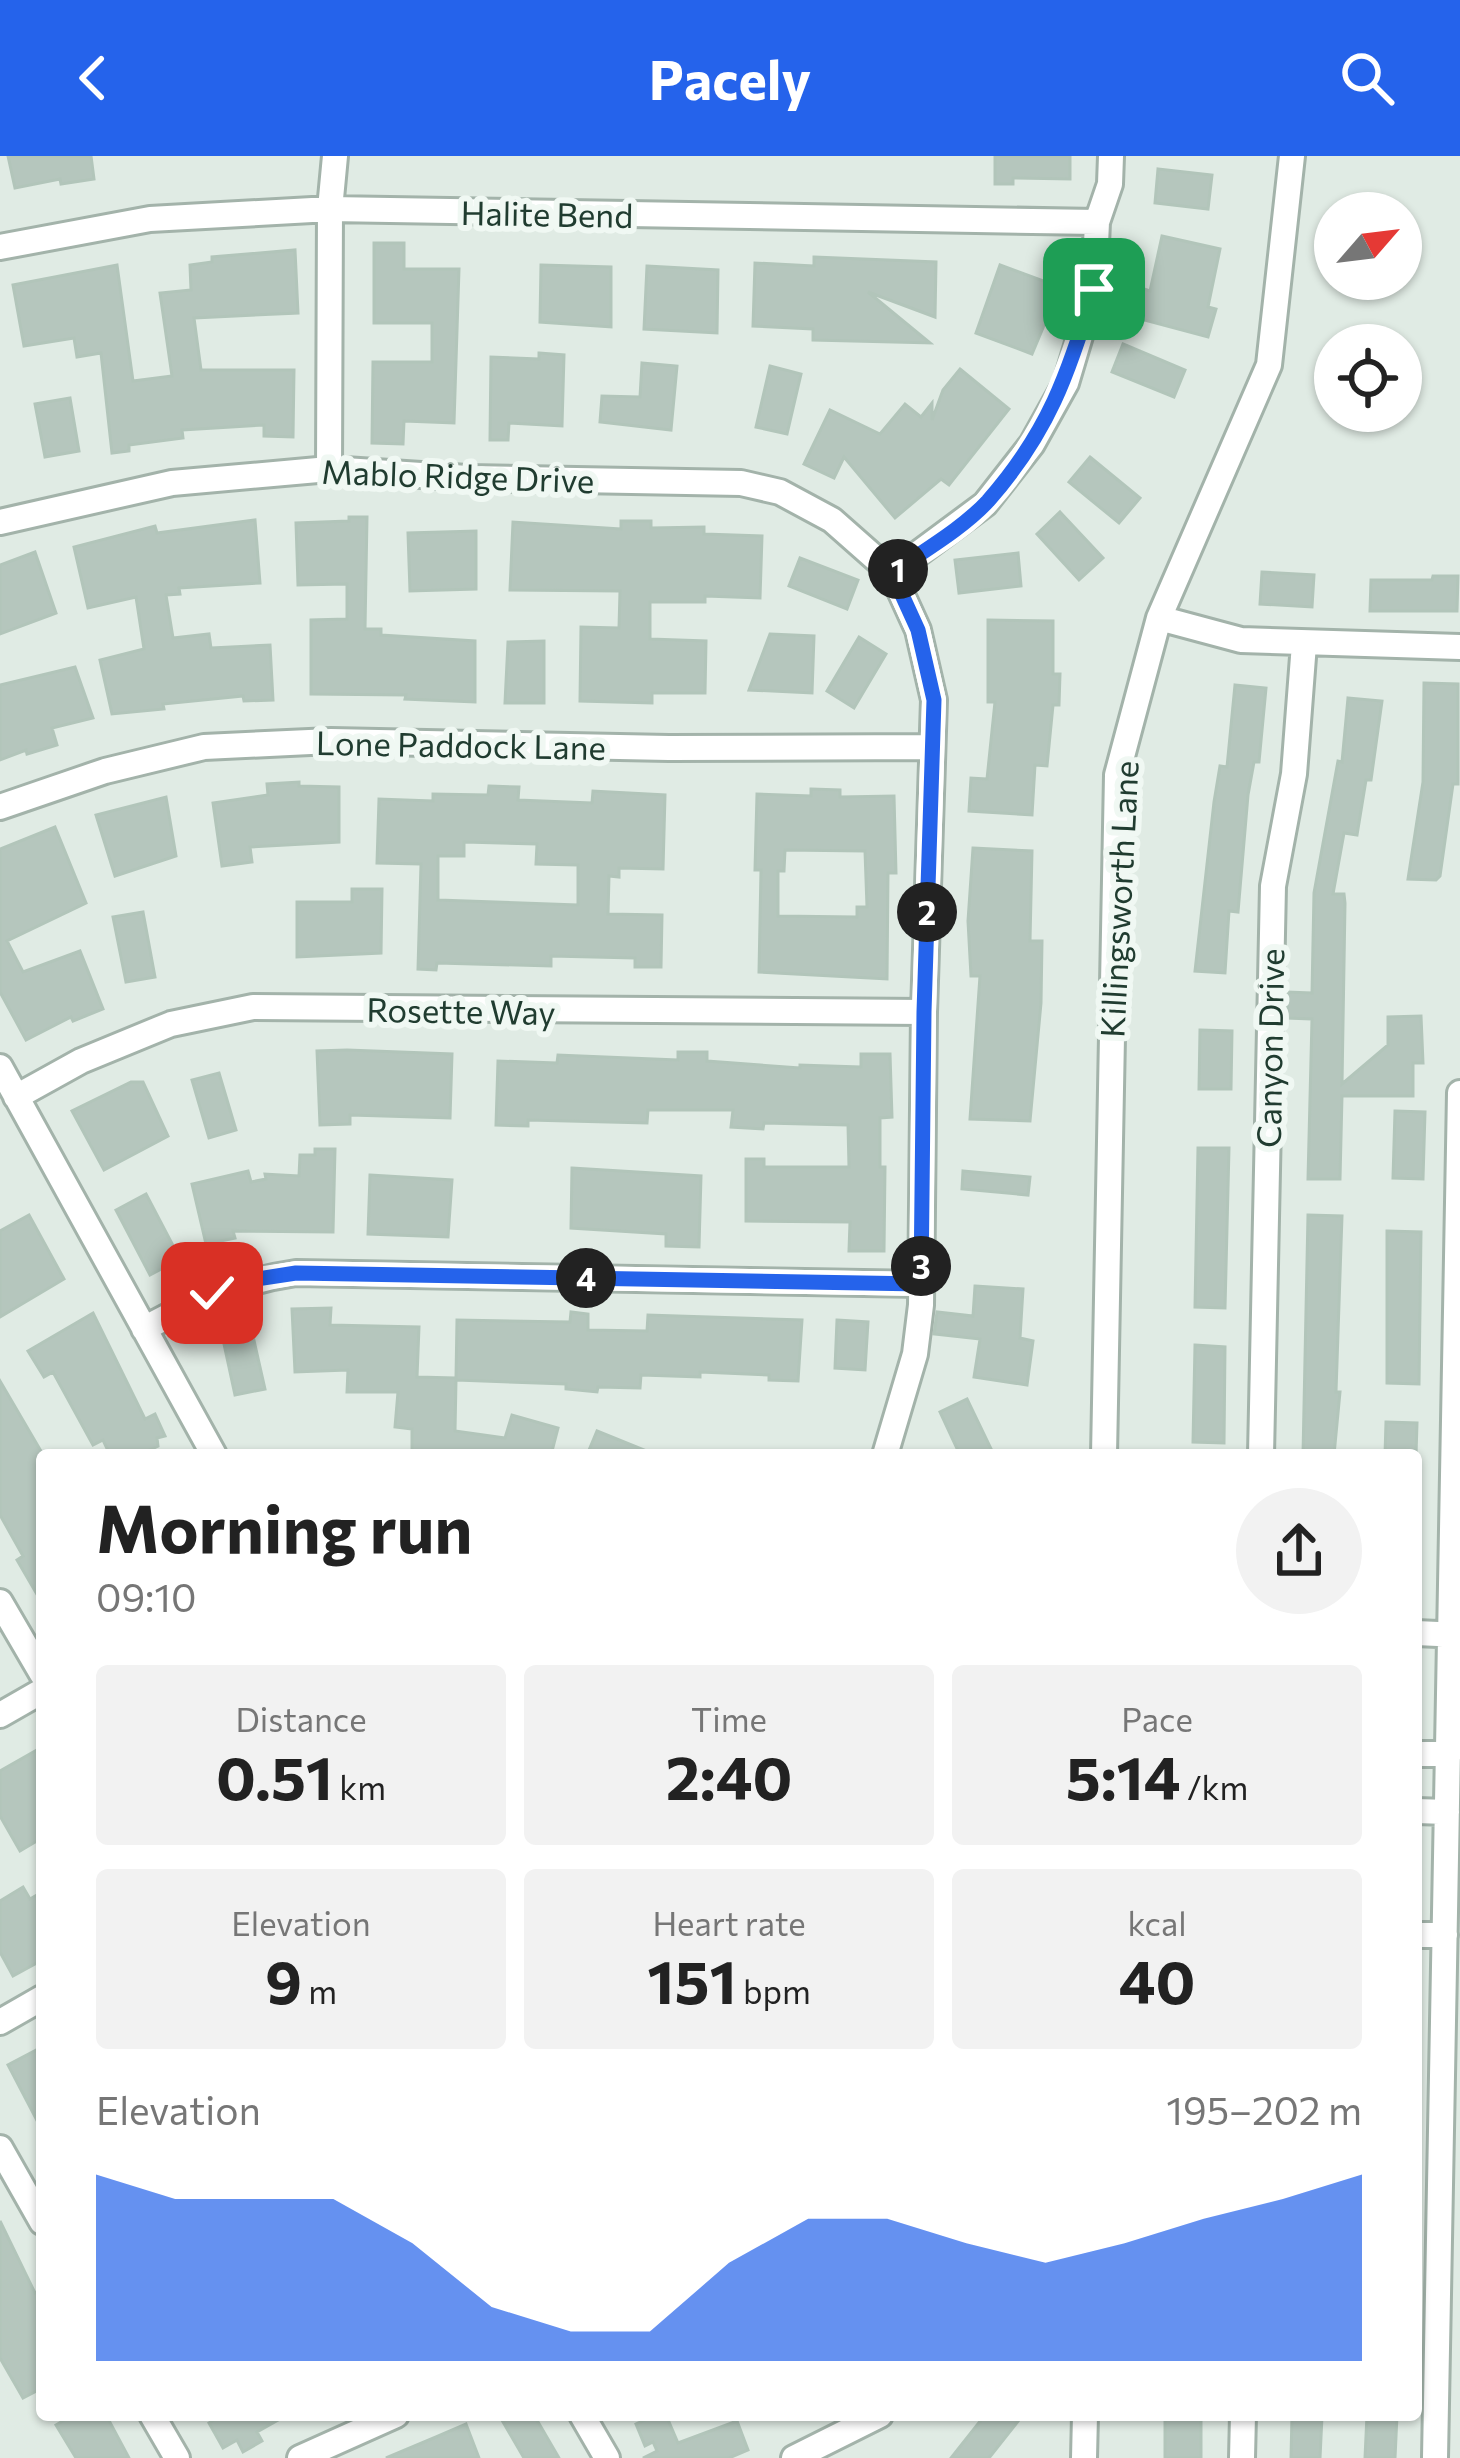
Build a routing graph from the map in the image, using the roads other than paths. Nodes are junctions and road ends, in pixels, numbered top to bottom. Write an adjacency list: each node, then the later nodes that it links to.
1 (335, 156): 4 (street)
2 (1111, 156): 5 (street)
3 (1292, 156): 10 (street, Killingsworth Lane)
4 (330, 209): 5 (street, Halite Bend); 6 (street, Halite Bend); 7 (street)
5 (1097, 222): 9 (street)
6 (0, 247)
7 (329, 469): 8 (street, Mablo Ridge Drive); 9 (street, Mablo Ridge Drive)
8 (0, 522)
9 (892, 573): 13 (street)
10 (1159, 618): 11 (street); 23 (street, Killingsworth Lane)
11 (1304, 644): 12 (street); 24 (street, Canyon Drive)
12 (1460, 647)
13 (932, 747): 14 (street, Lone Paddock Lane); 15 (street)
14 (0, 807)
15 (924, 1012): 18 (street, Rosette Way); 19 (street)
16 (0, 1067): 18 (street)
17 (1460, 1093): 27 (street)
18 (16, 1097): 20 (street)
19 (921, 1284): 20 (street); 22 (street)
20 (144, 1329): 21 (street)
21 (211, 1449)
22 (887, 1449)
23 (1104, 1449)
24 (1261, 1449)
25 (0, 1602): 28 (street)
26 (1422, 1633): 27 (street)
27 (1455, 1635): 32 (street)
28 (36, 1664)
29 (36, 1694): 30 (street)
30 (0, 1715)
31 (1422, 1754): 32 (street)
32 (1449, 1754): 34 (street)
33 (1422, 1811): 34 (street)
34 (1447, 1812): 36 (street)
35 (1422, 1935): 36 (street)
36 (1445, 1935): 39 (street)
37 (36, 2001): 38 (street)
38 (0, 2022)
39 (1451, 2093): 42 (street)
40 (0, 2149): 41 (street)
41 (36, 2212)
42 (1448, 2374): 55 (street)
43 (155, 2421): 49 (street)
44 (383, 2421): 50 (street)
45 (585, 2421): 51 (street)
46 (868, 2421): 52 (street)
47 (1084, 2421): 53 (street)
48 (1243, 2421): 54 (street)
49 (177, 2458)
50 (300, 2458)
51 (607, 2458)
52 (794, 2458)
53 (1084, 2458)
54 (1242, 2458)
55 (1435, 2458)

